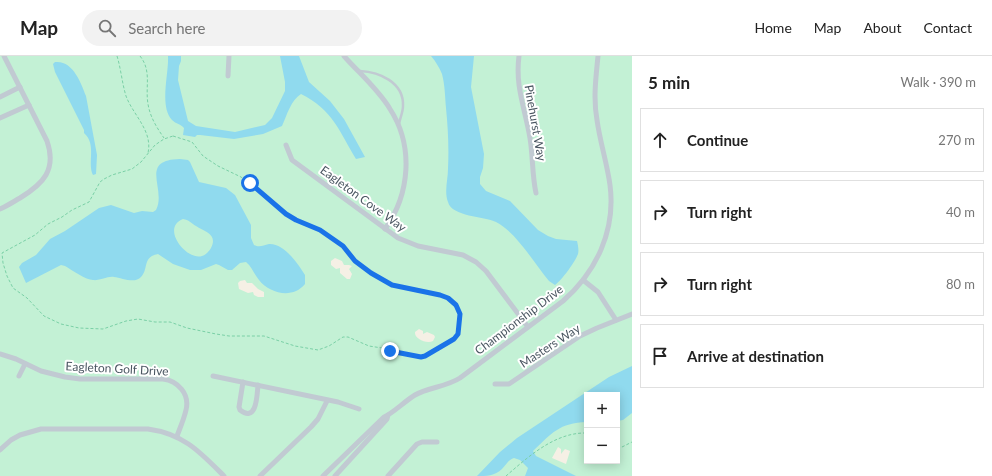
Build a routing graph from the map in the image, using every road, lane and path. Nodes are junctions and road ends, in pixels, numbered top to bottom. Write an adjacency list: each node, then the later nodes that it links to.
1 (4, 56): 10 (street)
2 (117, 56): 17 (path)
3 (140, 56): 15 (path)
4 (229, 56): 9 (street)
5 (344, 56): 8 (street)
6 (518, 56): 18 (street, Pinehurst Way)
7 (598, 56): 21 (street, Championship Drive)
8 (357, 70): 14 (street); 14 (lane)
9 (228, 76)
10 (20, 87): 11 (street); 12 (street)
11 (0, 97)
12 (29, 105): 13 (street); 19 (street)
13 (0, 118)
14 (398, 124): 20 (street)
15 (164, 139): 17 (path); 17 (path)
16 (286, 145): 20 (street, Eagleton Cove Way)
17 (148, 153)
18 (536, 193)
19 (0, 209)
20 (385, 229): 24 (street, Eagleton Cove Way)
21 (583, 280): 23 (street); 24 (street, Championship Drive)
22 (632, 314): 23 (street, Masters Way)
23 (616, 320): 30 (street, Masters Way)
24 (528, 327): 34 (street, Championship Drive)
25 (0, 354): 26 (street, Eagleton Golf Drive)
26 (25, 364): 27 (street); 36 (street, Eagleton Golf Drive)
27 (19, 376)
28 (213, 376): 29 (street)
29 (243, 382): 31 (street); 31 (street)
30 (495, 384)
31 (258, 385): 32 (street)
32 (327, 400): 33 (street); 42 (street)
33 (359, 409)
34 (388, 415): 43 (street, Championship Drive); 44 (street, Championship Drive)
35 (584, 432): 46 (path)
36 (177, 436): 40 (street); 41 (street)
37 (437, 442): 45 (street)
38 (632, 442): 39 (path)
39 (620, 447)
40 (0, 450)
41 (224, 476)
42 (260, 476)
43 (322, 476)
44 (335, 476)
45 (388, 476)
46 (506, 476)

